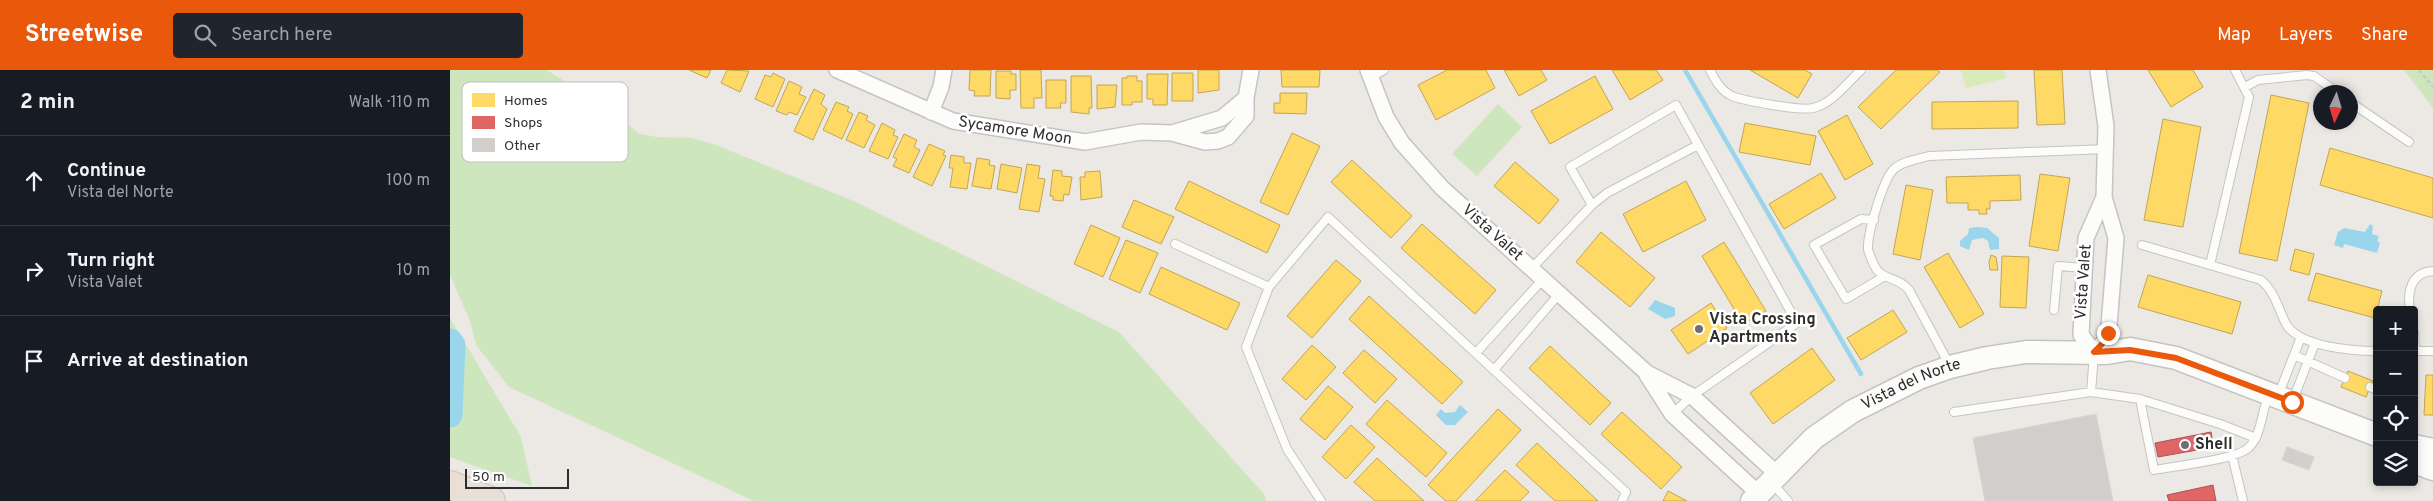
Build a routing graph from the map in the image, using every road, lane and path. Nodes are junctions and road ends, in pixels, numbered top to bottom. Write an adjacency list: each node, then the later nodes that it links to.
1 (836, 70): 16 (street, Sycamore Moon)
2 (944, 70): 16 (street)
3 (1252, 70): 16 (street, Sycamore Moon)
4 (1384, 70): 11 (lane)
5 (1710, 70): 6 (lane)
6 (1861, 70)
7 (2098, 70): 19 (street, Vista Valet)
8 (2235, 70): 13 (lane)
9 (2419, 70): 14 (path)
10 (2315, 73): 12 (lane); 13 (lane)
11 (1369, 74): 28 (street, Vista Valet)
12 (2329, 85)
13 (2245, 87): 25 (lane)
14 (2433, 87)
15 (2358, 107): 17 (lane)
16 (931, 112)
17 (2409, 142)
18 (1698, 145): 21 (lane); 21 (lane); 48 (lane)
19 (2106, 149): 20 (street, Vista Valet); 22 (lane)
20 (2104, 197): 26 (street, Vista Valet); 40 (street, Vista Valet)
21 (1592, 205): 28 (lane)
22 (1874, 220): 29 (lane); 29 (lane)
23 (1174, 244): 30 (lane)
24 (2142, 245): 25 (lane)
25 (2210, 265): 34 (lane)
26 (2085, 268): 33 (lane); 40 (street, Vista Valet)
27 (2433, 272): 32 (lane)
28 (1537, 274): 31 (street, Vista Valet); 39 (lane)
29 (1885, 276): 43 (lane)
30 (1269, 287): 39 (lane); 64 (lane)
31 (1559, 294): 44 (lane); 45 (street, Vista Valet)
32 (2409, 306)
33 (2054, 310)
34 (2301, 337): 35 (lane); 41 (lane)
35 (2315, 343): 36 (lane); 42 (lane)
36 (2373, 350)
37 (2418, 351): 38 (lane)
38 (2433, 351)
39 (1476, 353): 44 (lane)
40 (2100, 353): 43 (street, Vista del Norte); 47 (lane); 50 (street, Vista del Norte)
41 (2294, 355): 42 (lane); 50 (lane)
42 (2308, 362): 46 (lane); 50 (lane)
43 (1950, 367): 62 (street, Vista del Norte)
44 (1494, 370): 65 (lane)
45 (1647, 373): 48 (street, Vista Valet); 52 (street, Vista Valet)
46 (2345, 378)
47 (2091, 392): 49 (lane); 51 (lane)
48 (1692, 396): 52 (lane); 62 (street, Vista Valet)
49 (2140, 399): 54 (lane); 58 (lane)
50 (2278, 402): 53 (street, Vista del Norte); 54 (lane); 55 (street, Vista del Norte)
51 (1954, 412)
52 (1672, 414): 62 (street, Vista Valet)
53 (2373, 434)
54 (2256, 438): 58 (lane)
55 (2373, 447)
56 (2418, 447): 57 (street)
57 (2433, 450)
58 (2232, 455): 67 (lane)
59 (2418, 463): 60 (street)
60 (2433, 469)
61 (450, 485): 63 (highway)
62 (1764, 487): 66 (lane)
63 (491, 501)
64 (1321, 501)
65 (1622, 501)
66 (1788, 501)
67 (2242, 501)

